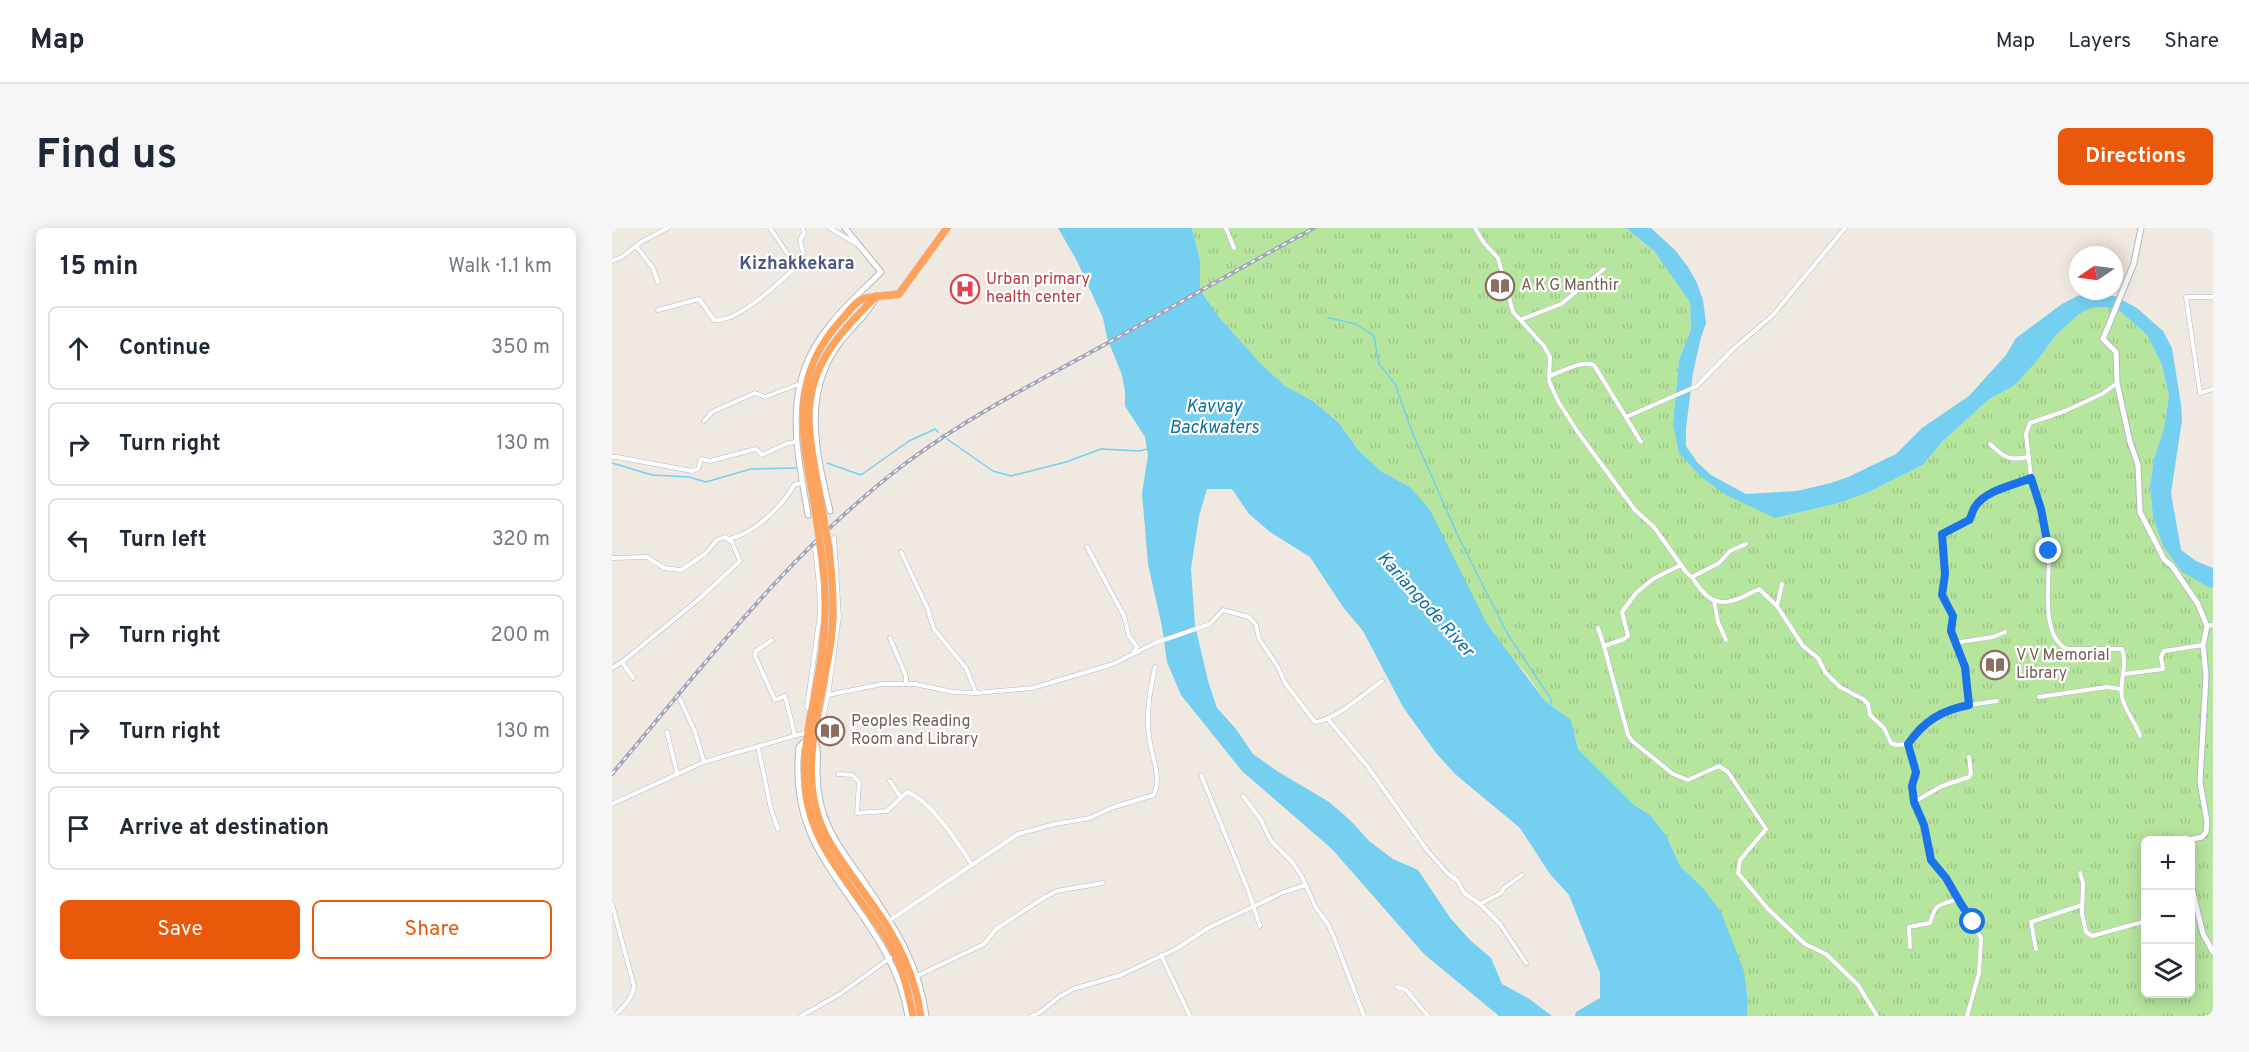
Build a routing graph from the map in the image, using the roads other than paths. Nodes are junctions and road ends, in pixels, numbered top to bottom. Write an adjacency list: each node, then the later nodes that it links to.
1 (668, 228): 11 (street)
2 (770, 228): 15 (street)
3 (803, 228): 15 (street)
4 (830, 228): 12 (street)
5 (845, 228): 12 (street)
6 (947, 228): 18 (highway)
7 (1226, 228): 13 (street)
8 (1475, 228): 21 (street)
9 (1845, 228): 26 (street)
10 (2141, 228): 23 (street)
11 (636, 246): 14 (street); 17 (street)
12 (859, 246): 24 (street)
13 (1234, 248)
14 (612, 261)
15 (799, 264): 20 (street)
16 (1604, 269): 21 (street)
17 (658, 282)
18 (877, 296): 35 (highway); 35 (highway); 36 (street)
19 (2213, 297): 25 (street)
20 (658, 310)
21 (1520, 320): 22 (street)
22 (1549, 376): 26 (street); 45 (street)
23 (2117, 383): 31 (street); 50 (street)
24 (799, 384): 27 (street); 28 (street)
25 (2213, 389)
26 (1626, 417): 29 (street)
27 (704, 421)
28 (796, 442): 32 (street); 34 (street)
29 (1641, 442)
30 (1990, 444): 31 (street)
31 (2029, 457): 33 (street)
32 (612, 458)
33 (2031, 478): 56 (street); 63 (street)
34 (802, 483): 37 (street); 39 (street)
35 (817, 500): 74 (highway, bridge); 76 (highway, bridge)
36 (830, 511)
37 (808, 515)
38 (834, 538): 69 (street)
39 (731, 540): 44 (street); 60 (street)
40 (1746, 544): 46 (street)
41 (1087, 547): 59 (street)
42 (815, 548): 74 (street)
43 (901, 552): 68 (street)
44 (612, 558)
45 (1681, 565): 46 (street); 58 (street)
46 (1694, 577): 48 (street)
47 (1782, 584): 49 (street)
48 (1714, 601): 49 (street); 55 (street)
49 (1777, 606): 81 (street)
50 (2210, 625): 57 (street)
51 (1598, 628): 58 (street)
52 (2005, 632): 56 (street)
53 (890, 638): 66 (street)
54 (772, 640): 78 (street)
55 (1726, 640)
56 (1954, 643): 73 (street)
57 (2203, 645): 63 (street); 94 (street)
58 (1604, 646): 128 (street)
59 (1132, 653): 68 (street); 75 (street)
60 (622, 662): 62 (street); 64 (street)
61 (1155, 667): 95 (street)
62 (612, 668)
63 (2124, 674): 67 (street)
64 (633, 678)
65 (1382, 681): 75 (street)
66 (906, 684): 68 (street); 69 (street)
67 (2121, 689): 70 (street); 79 (street)
68 (976, 693)
69 (828, 695): 76 (street)
70 (2039, 697)
71 (680, 699): 84 (street)
72 (1997, 700): 73 (street)
73 (1969, 705): 81 (street)
74 (811, 711): 76 (highway); 80 (highway)
75 (1327, 718): 102 (street)
76 (816, 726): 80 (highway)
77 (667, 732): 85 (street)
78 (795, 736): 80 (street); 82 (street)
79 (2140, 736)
80 (810, 737): 107 (street); 114 (street); 121 (highway); 122 (highway)
81 (1908, 744): 91 (street)
82 (758, 747): 84 (street); 93 (street)
83 (1969, 757): 91 (street)
84 (704, 762): 85 (street)
85 (677, 773): 92 (street)
86 (838, 774): 90 (street)
87 (1201, 775): 106 (street)
88 (890, 781): 90 (street)
89 (1243, 796): 99 (street)
90 (901, 798): 95 (street)
91 (1914, 802): 101 (street)
92 (612, 804)
93 (778, 829)
94 (2195, 838)
95 (972, 865): 107 (street)
96 (2080, 873): 105 (street)
97 (1522, 874): 102 (street)
98 (1103, 883): 116 (street)
99 (1306, 885): 106 (street); 126 (street)
100 (2193, 890): 104 (street)
101 (1958, 899): 110 (street); 129 (street)
102 (1480, 903): 115 (street)
103 (612, 904): 118 (street)
104 (2197, 904): 112 (street)
105 (2082, 905): 108 (street); 111 (street)
106 (1253, 907): 109 (street); 113 (street)
107 (890, 920): 116 (street)
108 (2141, 922)
109 (1260, 926)
110 (1910, 947)
111 (2036, 949)
112 (2213, 952)
113 (1161, 955): 124 (street); 125 (street)
114 (890, 958): 119 (street); 120 (street)
115 (1526, 963)
116 (918, 976): 123 (street)
117 (1397, 987): 127 (street)
118 (614, 1016)
119 (801, 1016)
120 (908, 1016)
121 (913, 1016)
122 (921, 1016)
123 (926, 1016)
124 (1031, 1016)
125 (1190, 1016)
126 (1364, 1016)
127 (1428, 1016)
128 (1877, 1016)
129 (1967, 1016)

